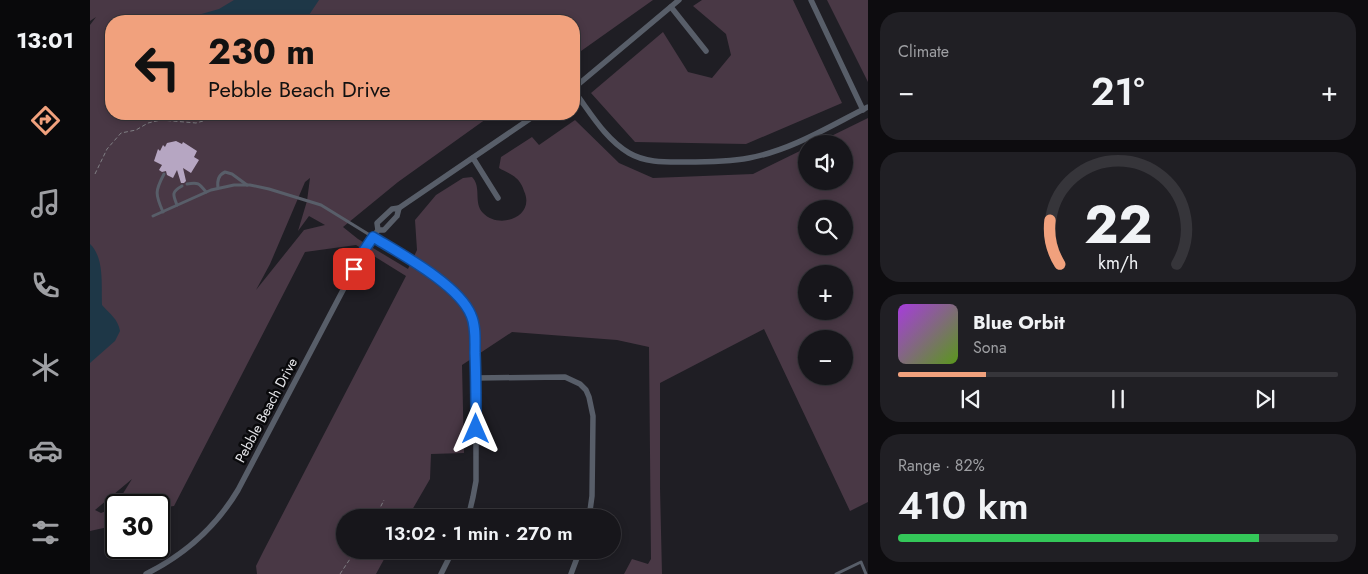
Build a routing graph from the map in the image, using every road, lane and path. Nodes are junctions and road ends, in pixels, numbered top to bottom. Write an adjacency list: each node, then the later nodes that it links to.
1 (679, 0): 3 (street)
2 (811, 0): 7 (street)
3 (670, 7): 4 (street); 5 (street)
4 (706, 51)
5 (580, 84)
6 (580, 97): 7 (street)
7 (866, 108)
8 (161, 120): 13 (path)
9 (161, 120): 10 (path)
10 (207, 120)
11 (528, 120): 12 (street, Pebble Beach Drive)
12 (473, 158): 20 (street); 24 (street, Pebble Beach Drive)
13 (95, 174)
14 (164, 174): 22 (lane)
15 (187, 184): 19 (lane)
16 (248, 185): 18 (lane); 18 (lane); 24 (lane)
17 (182, 186): 21 (lane)
18 (218, 188): 19 (lane)
19 (206, 192): 21 (lane)
20 (498, 198)
21 (177, 205): 22 (lane)
22 (163, 212): 23 (lane)
23 (153, 216)
24 (373, 237): 25 (street); 33 (street, Pebble Beach Drive)
25 (476, 378): 28 (street); 29 (street)
26 (384, 500): 27 (path)
27 (380, 509)
28 (470, 509)
29 (590, 509)
30 (350, 559): 34 (path)
31 (448, 559): 35 (street)
32 (577, 559): 36 (street)
33 (146, 574)
34 (340, 574)
35 (441, 574)
36 (571, 574)
37 (836, 574): 38 (lane)
38 (866, 574)

